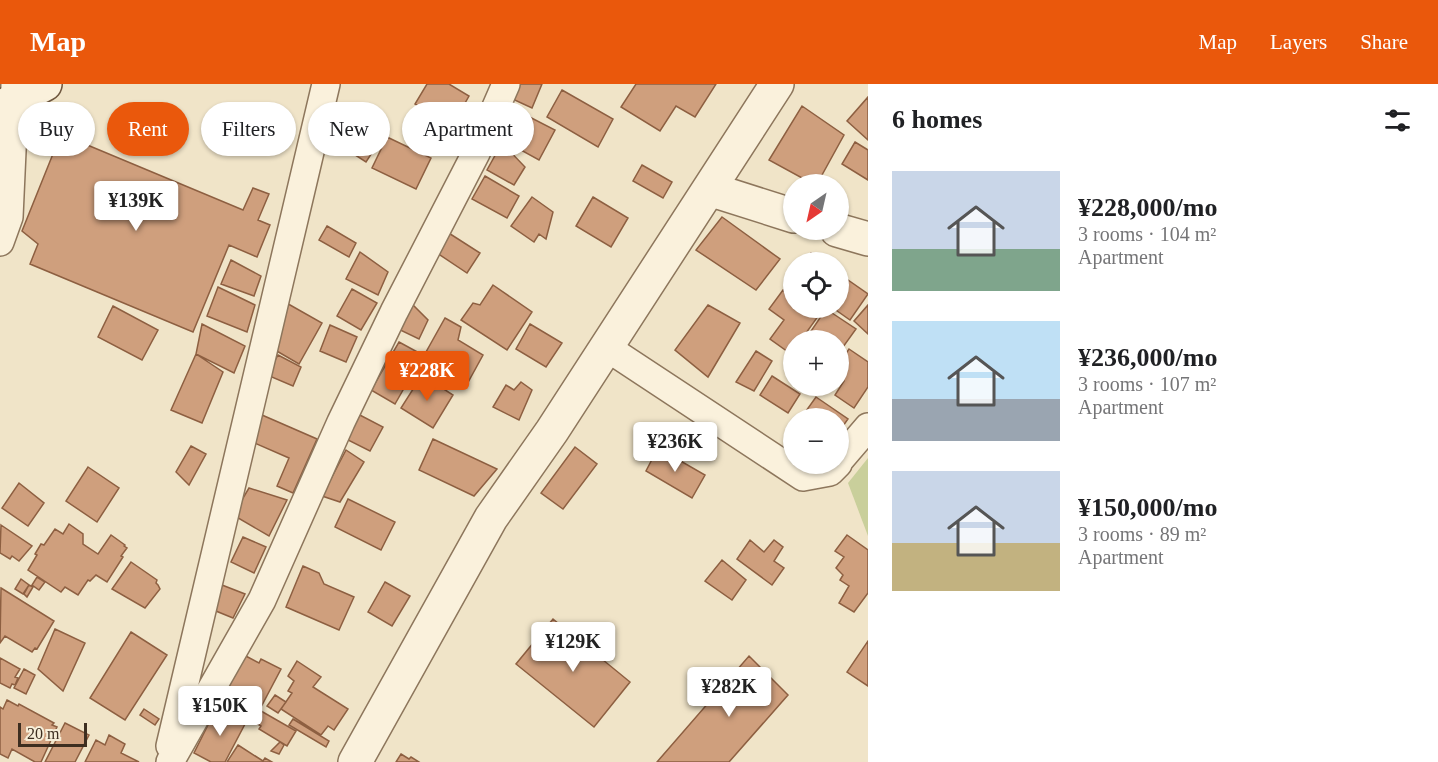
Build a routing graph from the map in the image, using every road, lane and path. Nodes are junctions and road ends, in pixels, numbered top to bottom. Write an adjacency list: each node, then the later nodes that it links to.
1 (45, 84): 5 (street)
2 (326, 84): 17 (street)
3 (506, 84): 17 (street)
4 (777, 84): 6 (street)
5 (9, 98): 10 (street)
6 (709, 189): 7 (street); 11 (street)
7 (783, 213)
8 (849, 233): 9 (street)
9 (868, 239)
10 (0, 242)
11 (606, 347): 14 (street); 18 (street)
12 (868, 427): 13 (street)
13 (849, 450)
14 (783, 464)
15 (798, 474): 16 (street)
16 (819, 474)
17 (168, 762)
18 (355, 762)

